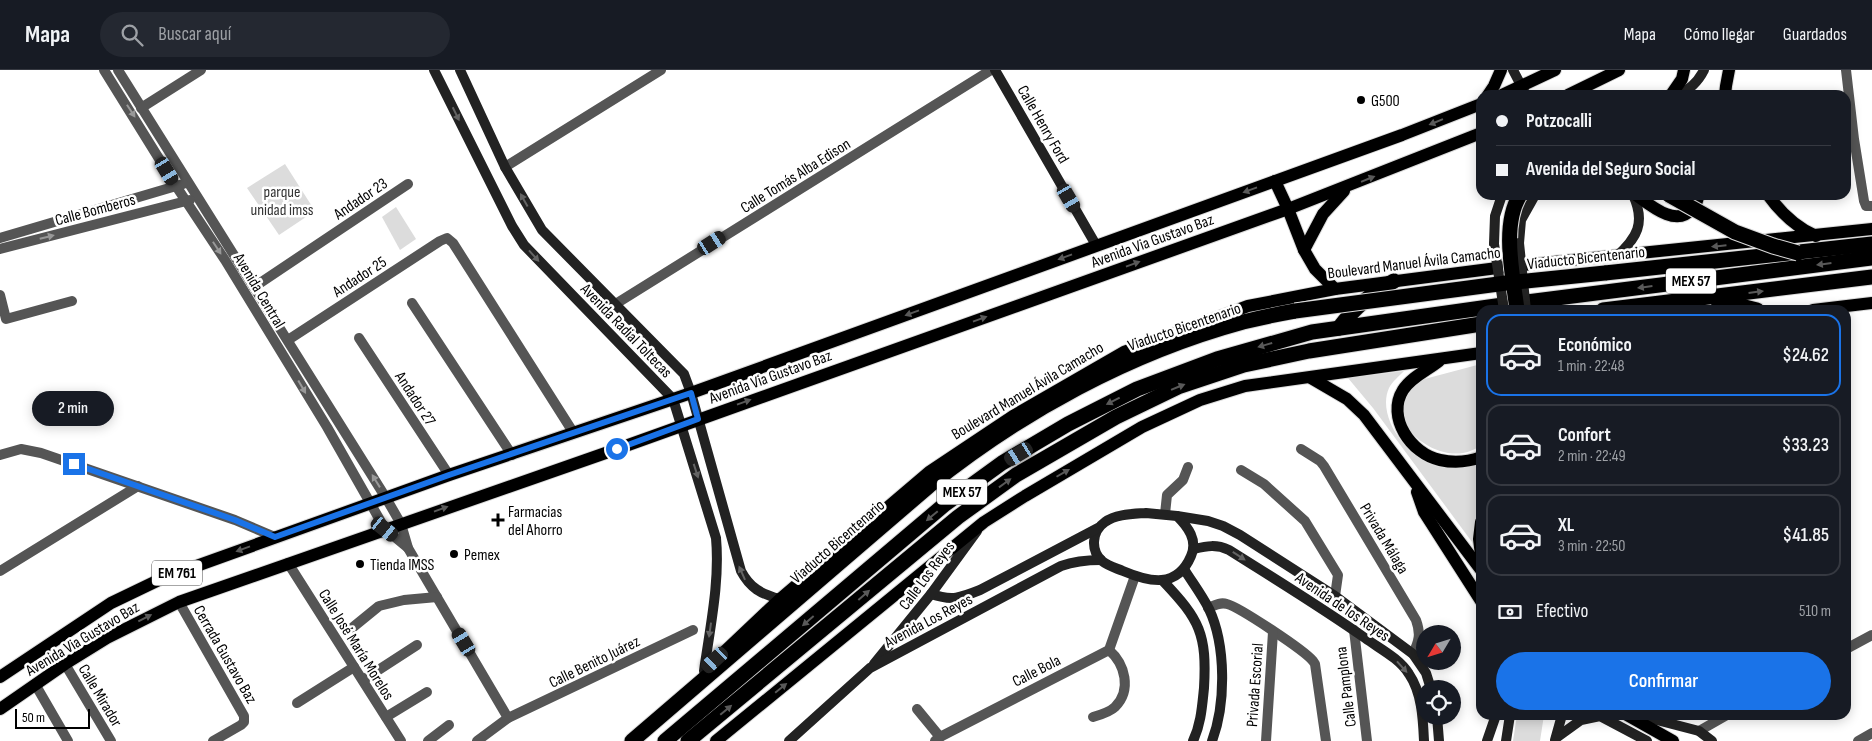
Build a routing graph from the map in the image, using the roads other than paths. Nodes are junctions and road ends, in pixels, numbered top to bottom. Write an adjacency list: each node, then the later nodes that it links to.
1 (104, 70): 33 (street, Avenida Central, one-way to 33)
2 (118, 70): 26 (street, Avenida Central)
3 (201, 70): 26 (street)
4 (434, 70): 83 (street, Avenida Radial Toltecas, one-way to 83)
5 (460, 70): 29 (street, Avenida Radial Toltecas)
6 (661, 70): 29 (street)
7 (991, 70): 66 (street, Calle Tomás Alba Edison)
8 (995, 70): 51 (street, Calle Henry Ford)
9 (1501, 70): 17 (main road)
10 (1512, 70): 18 (street)
11 (1555, 70): 19 (main road)
12 (1619, 70): 20 (main road)
13 (1684, 70): 21 (main road)
14 (1704, 70): 22 (street)
15 (1729, 70): 23 (main road)
16 (1846, 70): 24 (street)
17 (1491, 90)
18 (1522, 90)
19 (1525, 90)
20 (1578, 90)
21 (1674, 90)
22 (1688, 90)
23 (1727, 90)
24 (1848, 90)
25 (1476, 104): 30 (main road, Avenida Via Gustavo Baz, one-way to 30)
26 (142, 108): 31 (street, Avenida Central)
27 (1851, 113): 45 (street)
28 (1476, 135): 34 (main road, Avenida Via Gustavo Baz, one-way to 28)
29 (505, 167): 66 (street, Avenida Radial Toltecas, one-way to 29)
30 (1275, 181): 46 (main road); 51 (main road, Avenida Via Gustavo Baz, one-way to 51)
31 (188, 183): 33 (street, Calle Bomberos); 35 (street, Avenida Central)
32 (408, 184): 59 (street, Andador 23)
33 (176, 186): 44 (street, Avenida Central); 49 (street, Calle Bomberos)
34 (1349, 187): 46 (main road, Avenida Via Gustavo Baz); 53 (main road)
35 (199, 199): 44 (street, Calle Bomberos); 59 (street, Avenida Central)
36 (1500, 200): 67 (street, bridge)
37 (1518, 200): 69 (highway, bridge)
38 (1532, 200): 70 (street, bridge)
39 (1635, 200): 55 (street)
40 (1642, 200): 42 (main road)
41 (1677, 200): 54 (highway, bridge)
42 (1697, 200)
43 (1772, 200): 48 (main road)
44 (186, 201): 52 (street, Calle Bomberos, one-way to 44); 97 (street, Avenida Central, one-way to 97)
45 (1872, 206)
46 (1288, 209): 53 (main road); 84 (main road, Avenida Via Gustavo Baz, one-way to 46)
47 (1872, 229): 48 (main road, Boulevard Manuel Ávila Camacho)
48 (1816, 236): 55 (main road, Boulevard Manuel Ávila Camacho, one-way to 55)
49 (0, 238)
50 (1872, 244): 54 (highway, Viaducto Bicentenario)
51 (1096, 245): 82 (main road, Avenida Via Gustavo Baz, one-way to 82)
52 (0, 249)
53 (1304, 250): 60 (main road)
54 (1798, 253): 166 (highway, Viaducto Bicentenario, bridge)
55 (1616, 257): 58 (main road, Boulevard Manuel Ávila Camacho)
56 (1872, 258): 68 (highway, MEX 57, one-way to 68)
57 (1872, 277): 62 (highway, MEX 57, one-way to 57)
58 (1394, 281): 60 (main road, Boulevard Manuel Ávila Camacho); 76 (highway)
59 (254, 287): 78 (street, Avenida Central)
60 (1335, 289): 118 (main road, Boulevard Manuel Ávila Camacho)
61 (0, 296): 63 (street)
62 (1708, 298): 71 (highway, MEX 57); 72 (highway)
63 (72, 301)
64 (412, 303): 88 (street)
65 (1872, 303): 73 (main road)
66 (614, 305): 82 (street, Avenida Radial Toltecas)
67 (1503, 305)
68 (1508, 305)
69 (1516, 305)
70 (1525, 305)
71 (1647, 305)
72 (1737, 305)
73 (1851, 305)
74 (1476, 309): 76 (highway, MEX 57, one-way to 76)
75 (1476, 325): 168 (highway, MEX 57, one-way to 75)
76 (1339, 328): 167 (highway, MEX 57, one-way to 167)
77 (359, 338): 93 (street, Andador 27)
78 (288, 340): 86 (street, Andador 25); 96 (street, Avenida Central, one-way to 78)
79 (1476, 354): 80 (main road)
80 (1443, 359): 81 (main road); 90 (main road)
81 (1311, 378): 94 (main road); 100 (main road, one-way to 81)
82 (691, 393): 83 (main road, Avenida Via Gustavo Baz); 84 (street, Avenida Radial Toltecas)
83 (673, 399): 85 (street, Avenida Radial Toltecas); 86 (main road, Avenida Via Gustavo Baz)
84 (698, 419): 85 (main road, Avenida Via Gustavo Baz); 118 (street, Avenida Radial Toltecas, one-way to 84)
85 (682, 424): 101 (main road, Avenida Via Gustavo Baz, one-way to 85); 133 (street, Avenida Radial Toltecas, one-way to 133)
86 (573, 432): 88 (main road, Avenida Via Gustavo Baz)
87 (1301, 449): 129 (street, Privada Málaga)
88 (512, 455): 93 (main road, Avenida Via Gustavo Baz)
89 (0, 456): 95 (street)
90 (1476, 459)
91 (1188, 467): 98 (street)
92 (1241, 470): 117 (street)
93 (449, 475): 96 (main road, Avenida Via Gustavo Baz)
94 (1414, 482): 109 (main road); 114 (main road)
95 (138, 486): 104 (street); 111 (street)
96 (386, 498): 97 (main road, Avenida Via Gustavo Baz); 101 (street, Avenida Central)
97 (371, 503): 103 (street, Avenida Central); 104 (main road, Avenida Via Gustavo Baz / EM 761)
98 (1165, 514): 99 (street); 102 (street)
99 (1177, 516): 106 (street); 117 (street, Avenida de los Reyes)
100 (984, 522): 115 (street, Calle Los Reyes); 169 (main road, one-way to 100)
101 (401, 524): 103 (main road, Avenida Via Gustavo Baz); 105 (street)
102 (1098, 528): 107 (street); 115 (street, Avenida Los Reyes)
103 (385, 529): 105 (street); 108 (main road, Avenida Via Gustavo Baz / EM 761)
104 (275, 537): 134 (main road, Avenida Via Gustavo Baz / EM 761, one-way to 134)
105 (408, 548): 116 (street)
106 (1194, 549): 110 (street); 123 (street, Avenida de los Reyes, one-way to 123)
107 (1101, 560): 112 (street); 132 (street, Avenida Los Reyes)
108 (288, 563): 119 (main road, Avenida Via Gustavo Baz / EM 761); 131 (street, Calle José María Morelos)
109 (1476, 563)
110 (1184, 569): 113 (street); 120 (street)
111 (0, 571)
112 (1135, 576): 113 (street); 128 (street)
113 (1163, 581): 171 (street)
114 (1476, 593)
115 (931, 594): 132 (street, Calle Los Reyes)
116 (437, 596): 121 (street); 144 (street)
117 (1335, 596): 129 (street, Avenida de los Reyes)
118 (780, 599): 133 (main road, Boulevard Manuel Ávila Camacho)
119 (179, 602): 130 (main road, Avenida Via Gustavo Baz / EM 761, one-way to 119); 161 (street, Cerrada Gustavo Baz)
120 (1208, 608): 124 (street, Privada Escorial); 172 (street)
121 (352, 628)
122 (693, 630): 144 (street, Calle Benito Juárez)
123 (1354, 630): 175 (street, Calle Pamplona); 176 (street, Avenida de los Reyes, one-way to 176)
124 (1273, 632): 173 (street, Privada Escorial); 174 (street, Privada Escorial)
125 (1872, 635): 127 (street)
126 (417, 645): 135 (street)
127 (1851, 646)
128 (1110, 650): 143 (street); 157 (street, Calle Bola)
129 (1413, 654): 136 (street, Avenida de los Reyes)
130 (65, 664): 137 (main road, Avenida Via Gustavo Baz / EM 761); 160 (street, Calle Mirador)
131 (354, 667): 135 (street, Calle José María Morelos); 139 (street)
132 (870, 668): 170 (street, Avenida Los Reyes)
133 (704, 671): 165 (main road, Boulevard Manuel Ávila Camacho)
134 (0, 677)
135 (363, 680): 142 (street, Calle José María Morelos)
136 (1428, 680)
137 (35, 684): 140 (main road, Avenida Via Gustavo Baz / EM 761); 159 (street)
138 (427, 692): 142 (street)
139 (297, 703)
140 (0, 709)
141 (916, 709): 157 (street, Calle Bola)
142 (386, 717): 162 (street, Calle José María Morelos)
143 (1093, 717)
144 (508, 718): 164 (street, Calle Benito Juárez)
145 (1494, 720): 178 (street)
146 (1509, 720): 179 (street)
147 (1561, 720): 158 (street)
148 (1581, 720): 158 (street)
149 (1607, 720): 180 (street)
150 (1636, 720): 181 (main road)
151 (1657, 720): 155 (street)
152 (1718, 720): 155 (street)
153 (449, 725): 163 (street)
154 (1438, 725): 177 (street)
155 (1699, 731): 182 (street)
156 (1872, 733): 183 (street)
157 (937, 739)
158 (1556, 739)
159 (68, 741)
160 (111, 741)
161 (213, 741)
162 (401, 741)
163 (428, 741)
164 (477, 741)
165 (623, 741)
166 (632, 741)
167 (665, 741)
168 (688, 741)
169 (716, 741)
170 (789, 741)
171 (1193, 741)
172 (1212, 741)
173 (1266, 741)
174 (1326, 741)
175 (1367, 741)
176 (1424, 741)
177 (1439, 741)
178 (1487, 741)
179 (1506, 741)
180 (1647, 741)
181 (1674, 741)
182 (1712, 741)
183 (1858, 741)

